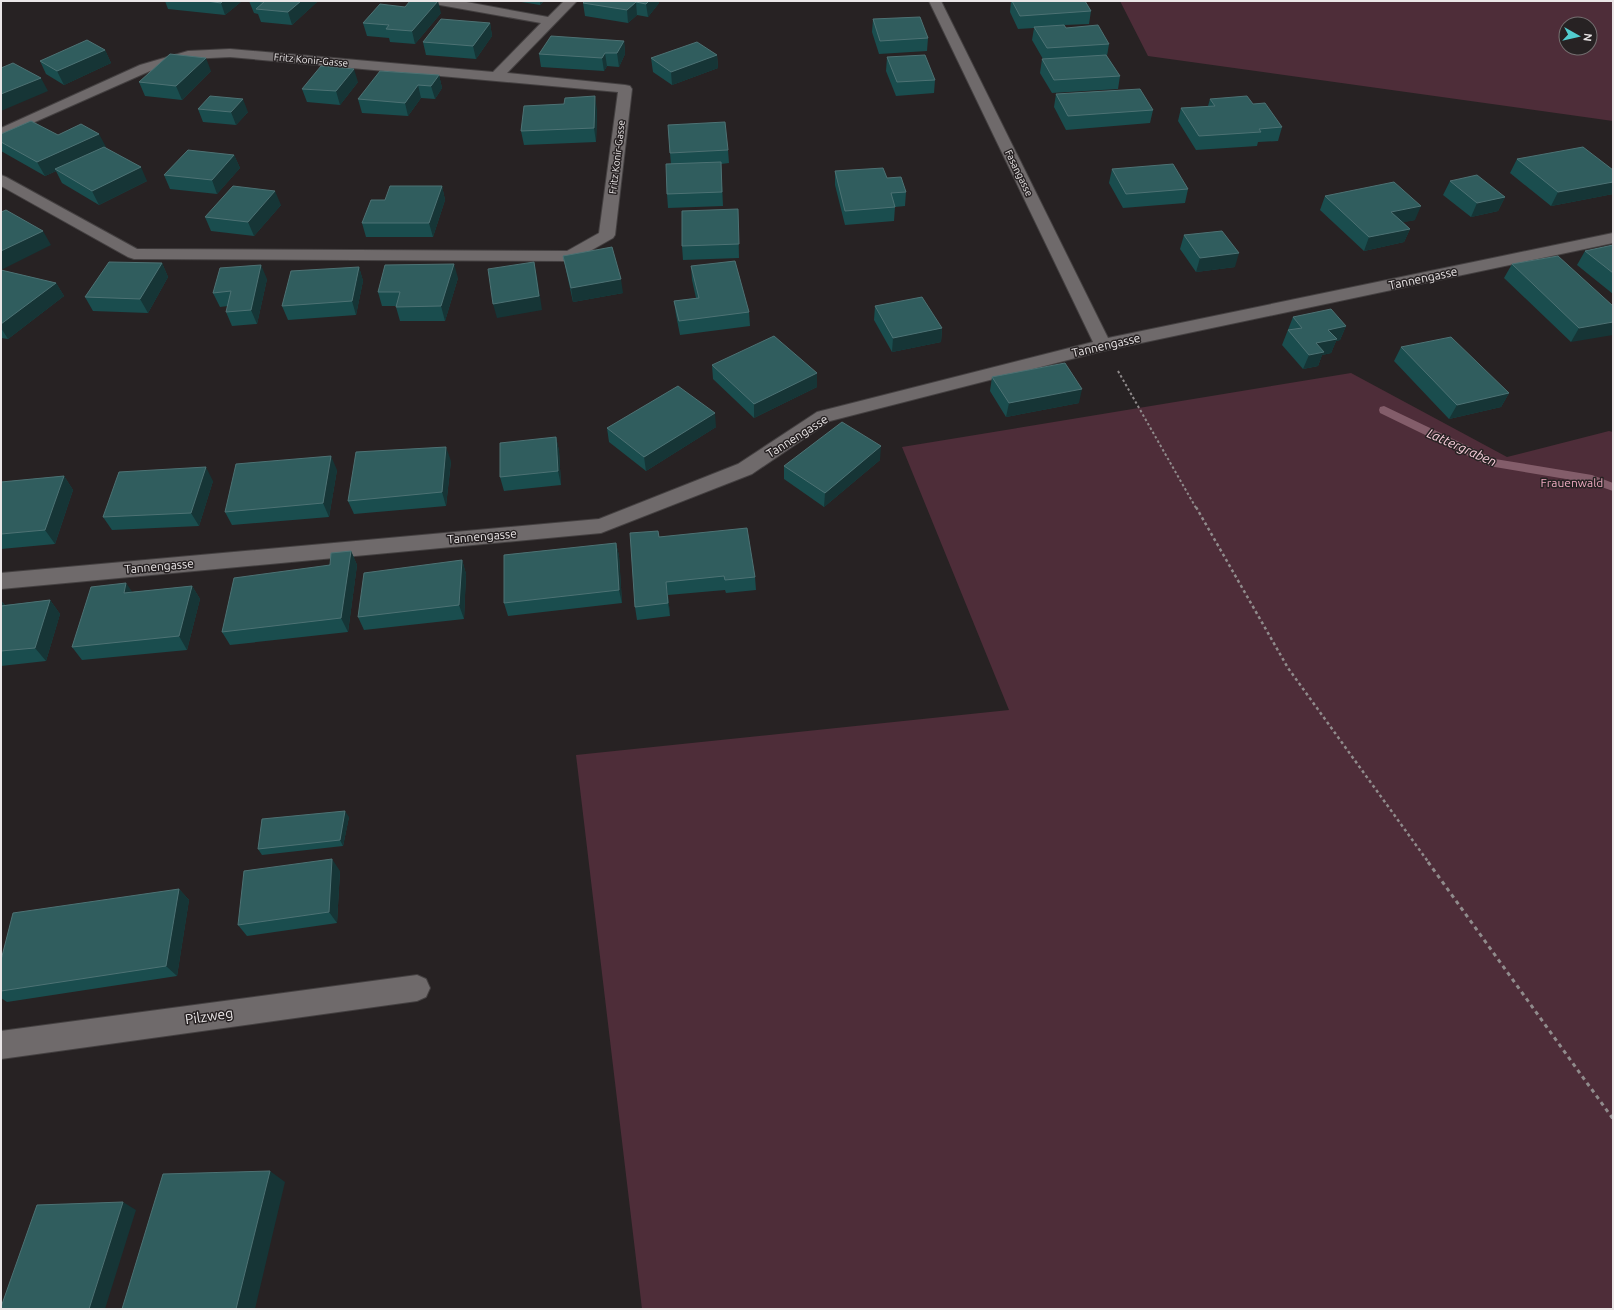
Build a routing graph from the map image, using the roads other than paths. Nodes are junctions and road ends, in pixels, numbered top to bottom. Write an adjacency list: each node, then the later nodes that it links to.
1 (440, 1): 4 (street)
2 (571, 1): 4 (street)
3 (935, 1): 9 (street, Fasangasse)
4 (550, 21): 5 (street)
5 (496, 76): 6 (street, Fritz Konir-Gasse); 7 (street, Fritz Konir-Gasse)
6 (1, 133)
7 (1, 180)
8 (1613, 238): 9 (street, Tannengasse)
9 (1103, 345): 10 (street, Tannengasse)
10 (1, 581)
11 (417, 988): 12 (street, Pilzweg)
12 (1, 1045)

